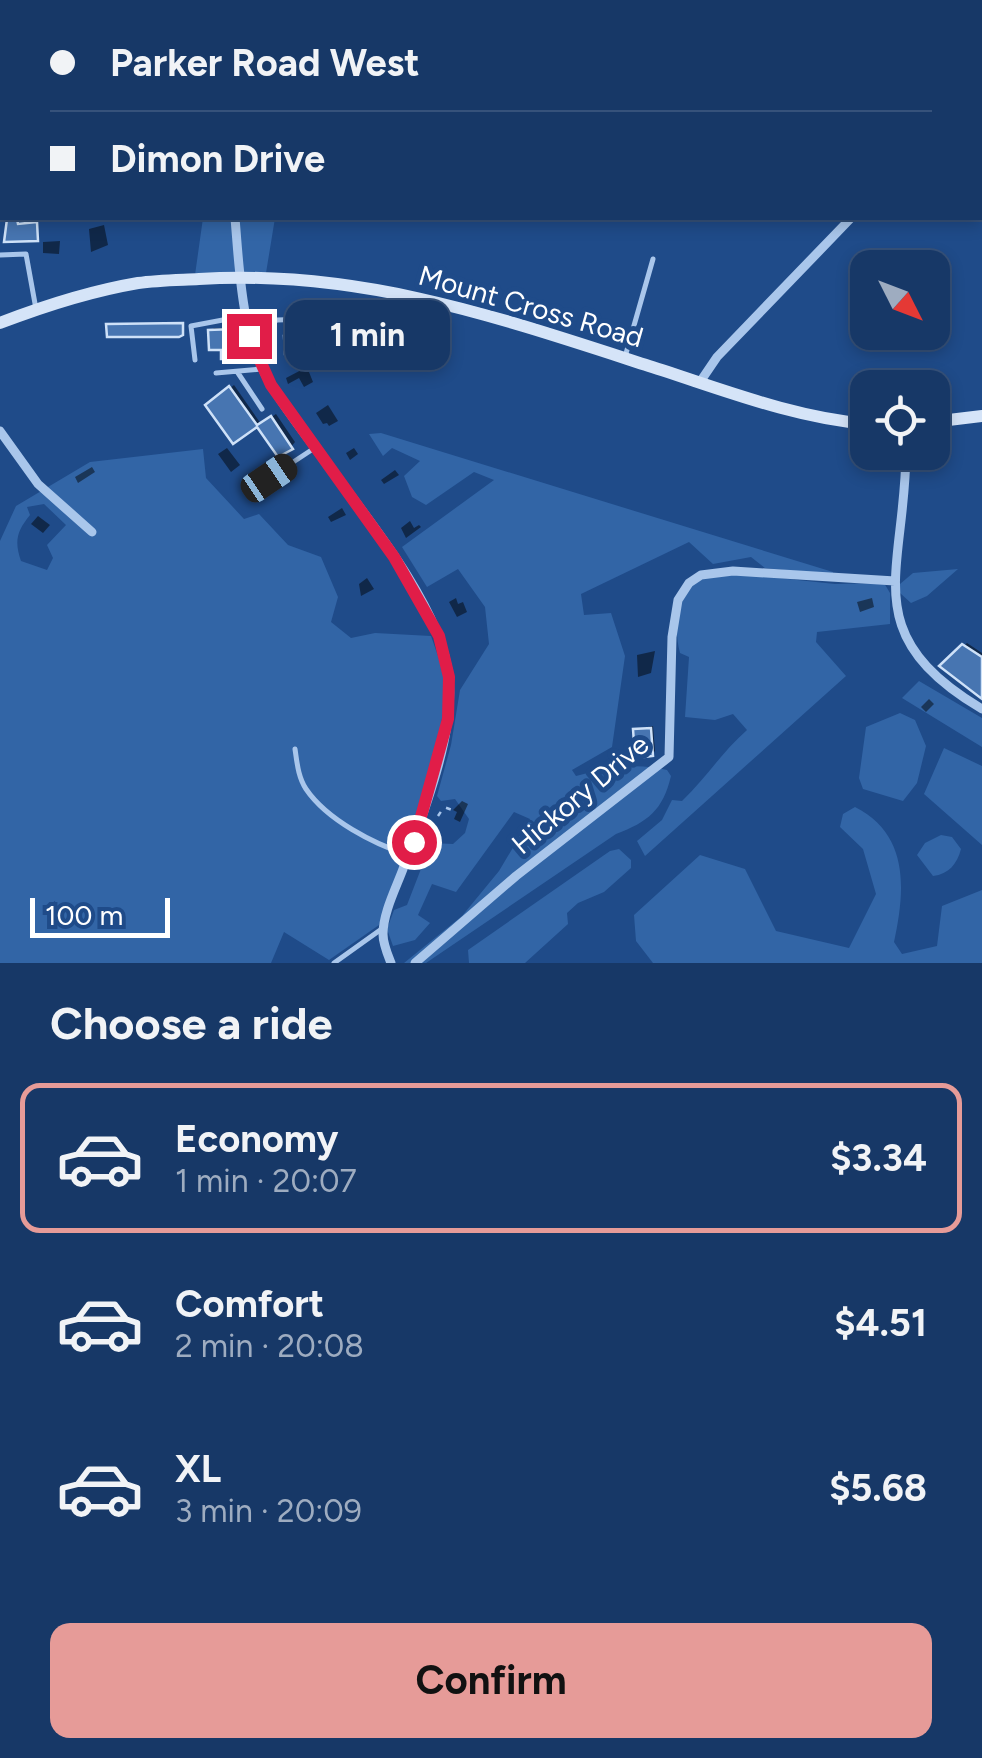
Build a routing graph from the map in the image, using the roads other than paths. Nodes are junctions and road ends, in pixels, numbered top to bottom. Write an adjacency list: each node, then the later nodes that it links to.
1 (235, 220): 5 (street)
2 (850, 220): 16 (street)
3 (0, 254): 6 (lane)
4 (653, 258): 11 (lane)
5 (241, 276): 6 (main road, Mount Cross Road); 7 (street); 11 (main road, Mount Cross Road)
6 (36, 310): 9 (main road, Mount Cross Road)
7 (244, 316): 10 (street); 12 (lane)
8 (342, 318): 10 (lane)
9 (0, 321)
10 (249, 336): 13 (street)
11 (625, 358): 16 (main road, Mount Cross Road)
12 (194, 360)
13 (264, 368): 15 (lane); 22 (street)
14 (216, 373): 15 (lane)
15 (238, 373): 17 (lane)
16 (700, 382): 20 (main road, Mount Cross Road)
17 (262, 408)
18 (982, 416): 19 (main road)
19 (950, 420)
20 (850, 421)
21 (0, 431): 25 (street)
22 (316, 447): 24 (lane); 29 (street)
23 (904, 470): 26 (street)
24 (269, 478)
25 (92, 532)
26 (895, 580): 27 (street); 33 (street, Hickory Drive)
27 (982, 709)
28 (296, 749): 29 (lane)
29 (408, 855): 30 (street)
30 (383, 928): 31 (lane); 32 (street)
31 (334, 963)
32 (390, 963)
33 (414, 963)

